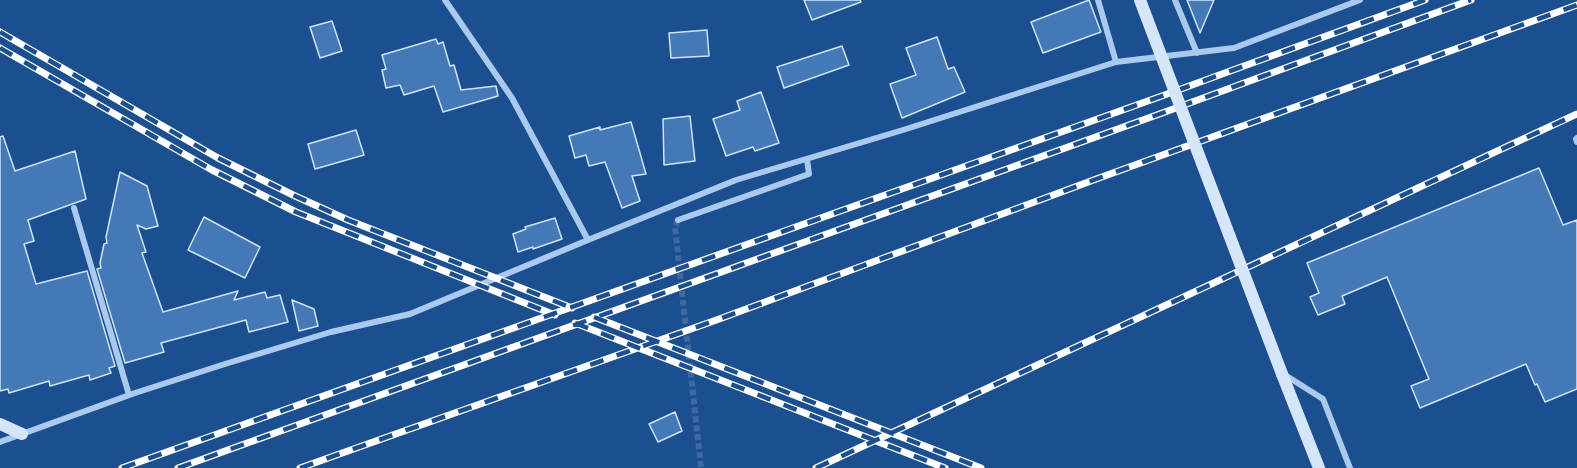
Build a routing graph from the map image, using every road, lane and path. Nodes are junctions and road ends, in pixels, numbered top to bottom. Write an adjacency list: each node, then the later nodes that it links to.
1 (445, 0): 11 (street)
2 (1098, 0): 7 (street)
3 (1140, 0): 12 (street, bridge)
4 (1176, 0): 6 (street)
5 (1360, 0): 6 (street)
6 (1197, 53): 7 (street)
7 (1116, 62): 8 (street)
8 (807, 159): 10 (street); 11 (street)
9 (75, 208): 13 (street)
10 (678, 220)
11 (588, 240): 13 (street)
12 (1282, 374): 17 (street); 18 (street)
13 (129, 395): 15 (street)
14 (0, 424): 15 (street)
15 (22, 434): 16 (street)
16 (0, 442)
17 (1319, 468)
18 (1350, 468)

